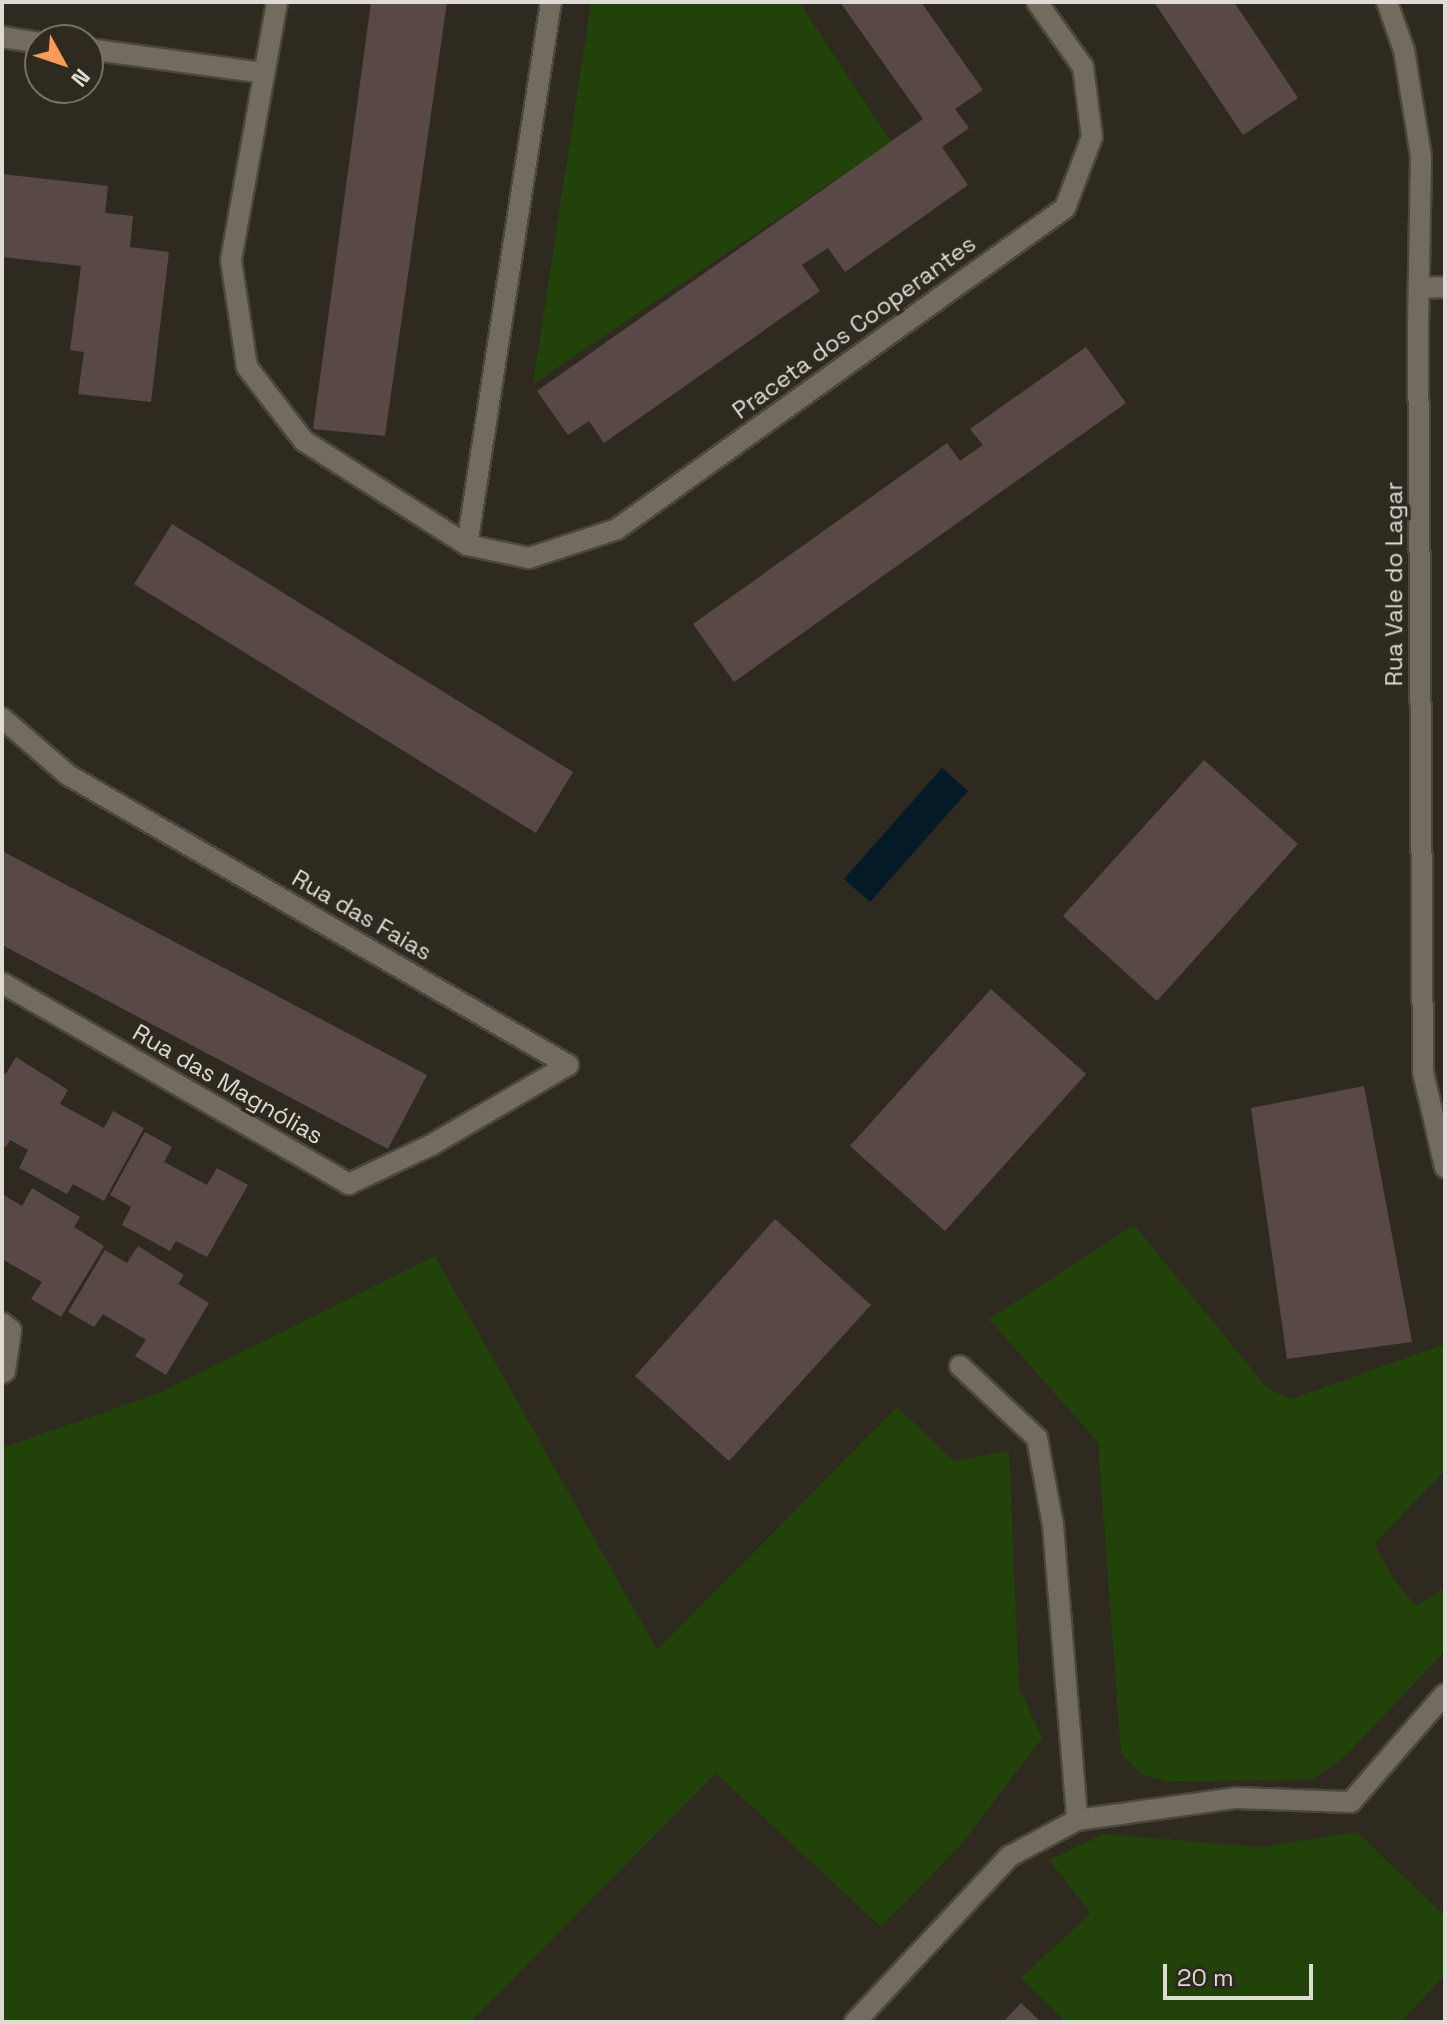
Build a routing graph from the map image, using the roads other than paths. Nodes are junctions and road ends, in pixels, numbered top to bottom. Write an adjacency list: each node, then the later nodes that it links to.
1 (277, 2): 8 (street, Praceta dos Cooperantes)
2 (551, 2): 11 (street)
3 (1037, 2): 11 (street, Praceta dos Cooperantes)
4 (1387, 2): 10 (street, Rua Vale do Lagar)
5 (2, 37): 6 (street)
6 (24, 40)
7 (104, 51): 8 (street)
8 (264, 73): 11 (street, Praceta dos Cooperantes)
9 (1445, 287): 10 (street)
10 (1419, 288): 15 (street, Rua Vale do Lagar)
11 (467, 545)
12 (2, 718): 14 (street, Rua das Faias)
13 (2, 983): 14 (street, Rua das Magnólias)
14 (431, 1145)
15 (1445, 1167)
16 (2, 1323): 18 (street)
17 (960, 1366): 20 (street)
18 (2, 1373)
19 (1445, 1694): 20 (street)
20 (1077, 1820): 21 (street)
21 (855, 2022)

